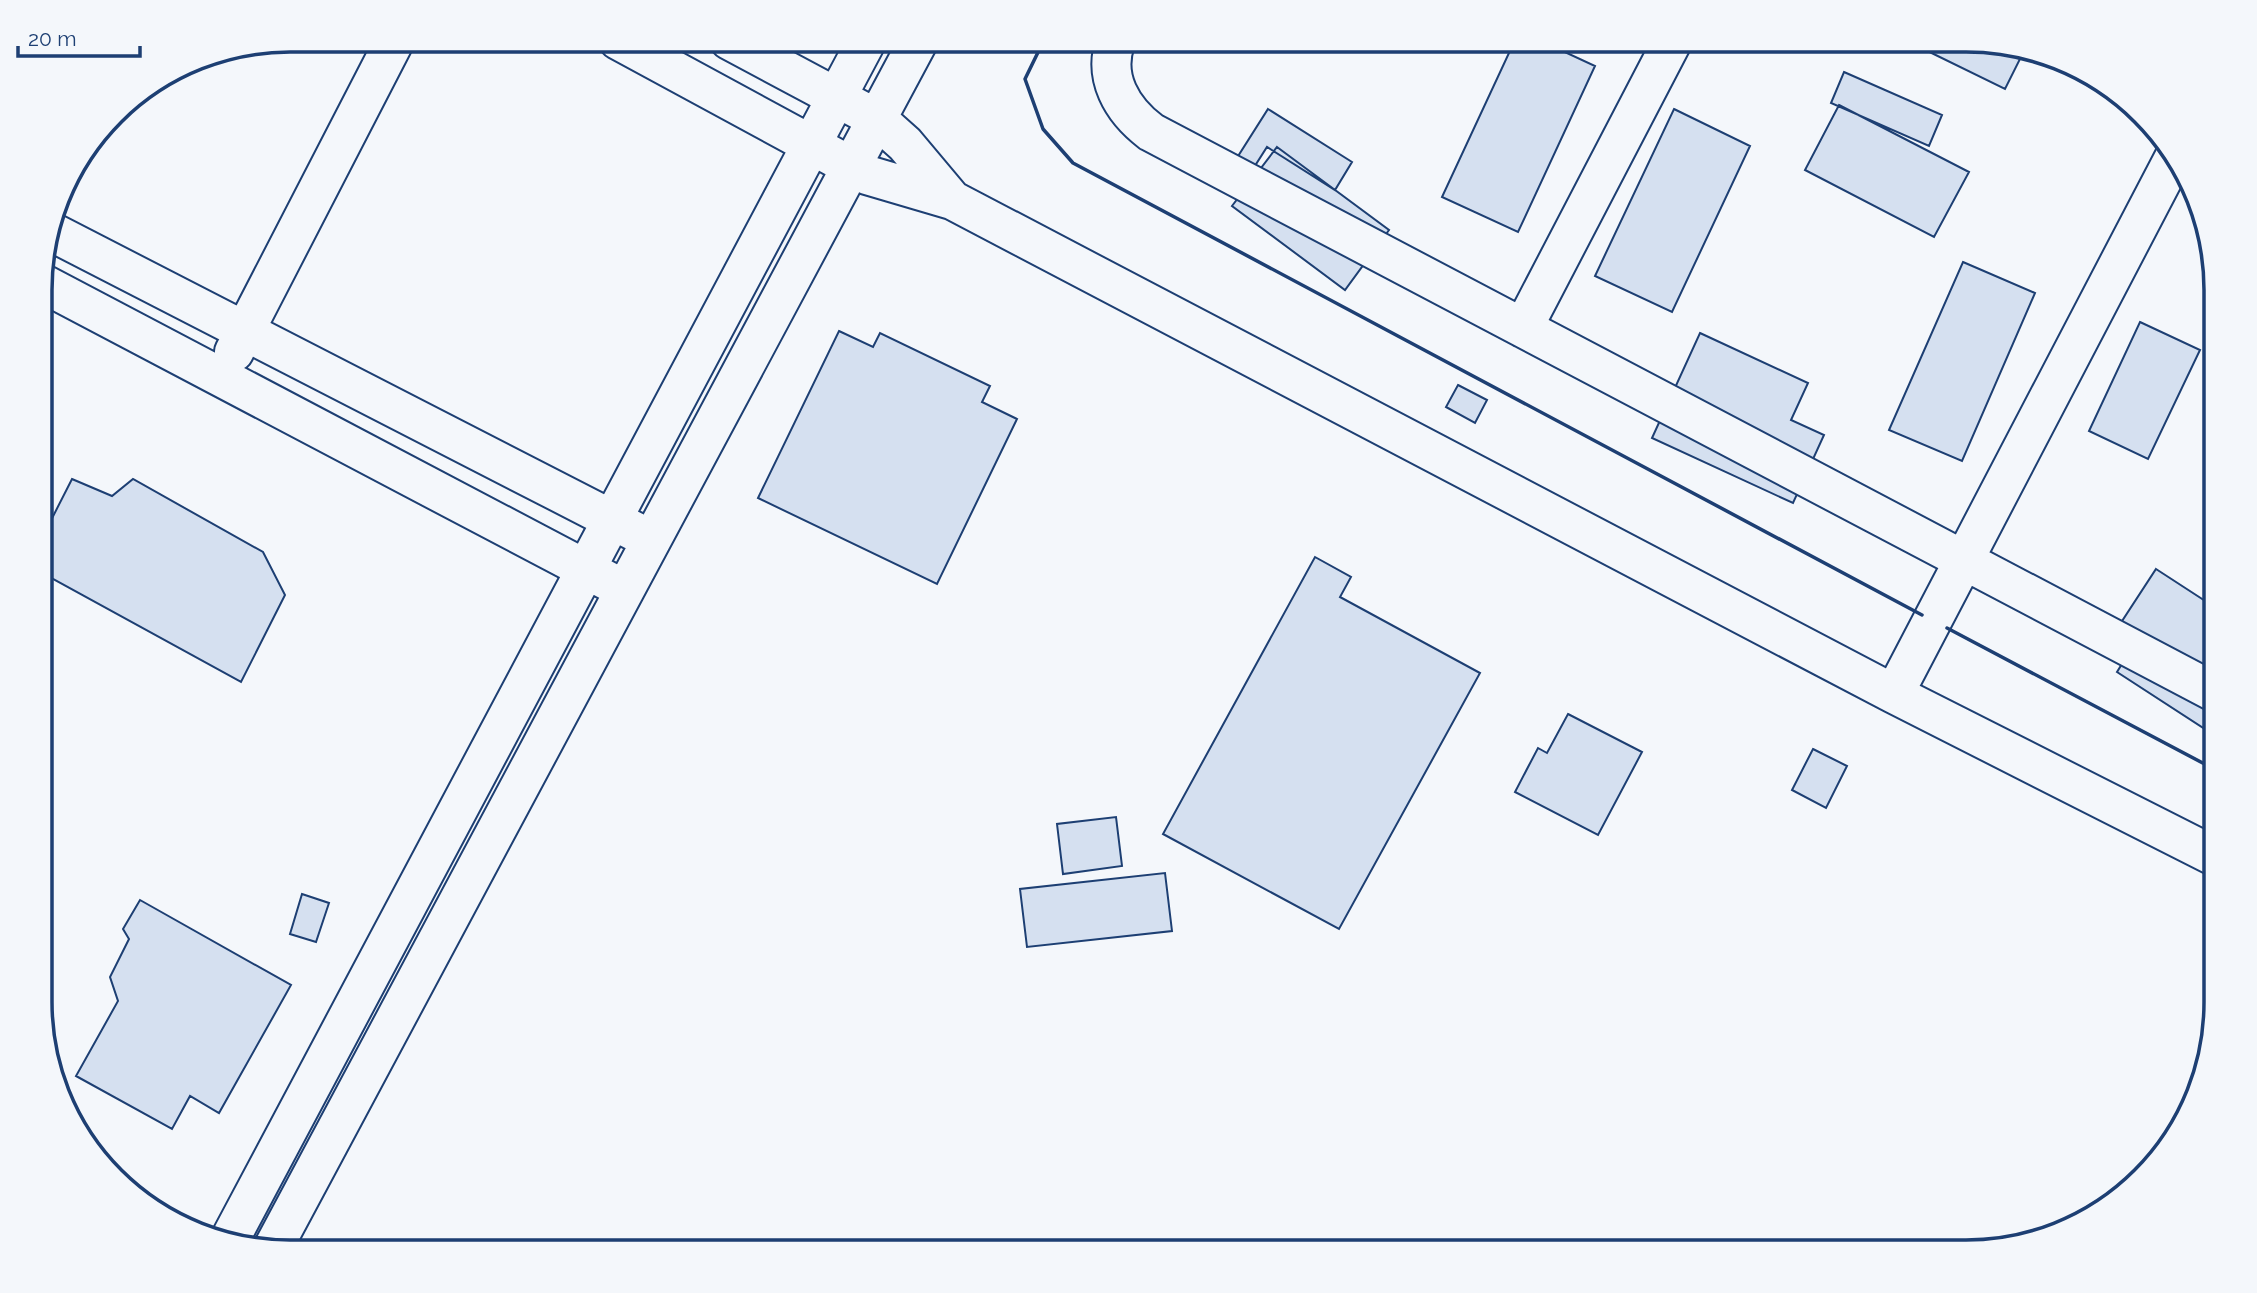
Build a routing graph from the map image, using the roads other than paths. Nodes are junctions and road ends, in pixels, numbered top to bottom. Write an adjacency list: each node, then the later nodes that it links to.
1 (389, 52): 17 (street)
2 (640, 52): 10 (street)
3 (752, 52): 8 (street)
4 (860, 52): 8 (street)
5 (913, 52): 9 (street)
6 (1114, 52): 16 (street)
7 (1667, 52): 16 (street)
8 (836, 97): 9 (street); 10 (street)
9 (877, 119): 11 (street); 13 (street)
10 (811, 145): 11 (street); 19 (street)
11 (851, 166): 13 (street); 20 (street)
12 (2169, 167): 21 (street)
13 (952, 200): 25 (street)
14 (59, 236): 17 (street)
15 (52, 288): 18 (street)
16 (1523, 328): 21 (street)
17 (245, 331): 18 (street); 19 (street)
18 (222, 376): 22 (street)
19 (614, 518): 20 (street); 22 (street)
20 (651, 541): 23 (street)
21 (1964, 560): 24 (street); 25 (street)
22 (587, 568): 23 (street); 27 (street)
23 (624, 591): 28 (street)
24 (2204, 687)
25 (1894, 694): 26 (street)
26 (2204, 851)
27 (233, 1233)
28 (277, 1239)

